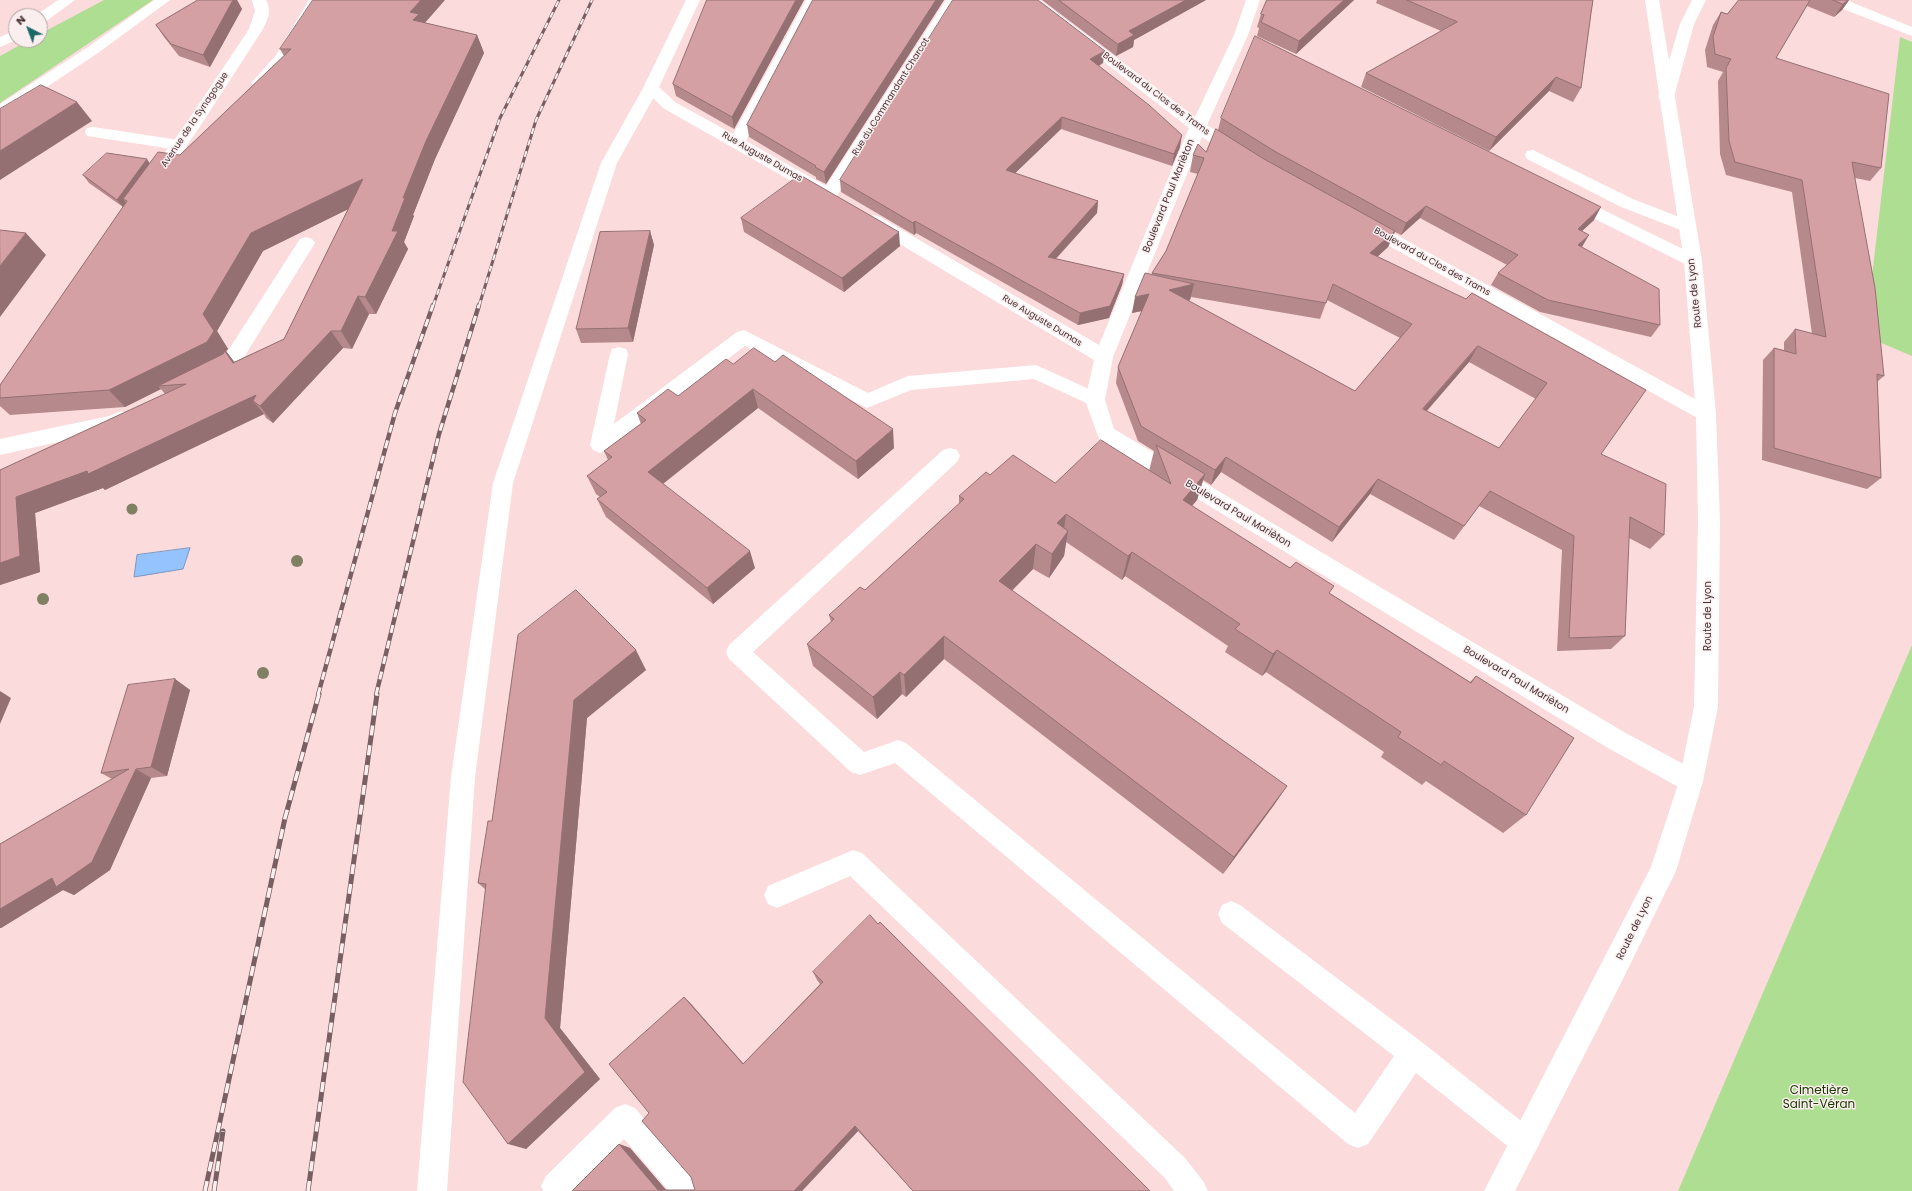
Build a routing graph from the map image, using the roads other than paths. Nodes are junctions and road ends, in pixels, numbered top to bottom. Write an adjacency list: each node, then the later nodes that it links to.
1 (68, 0): 13 (street)
2 (163, 0): 18 (street)
3 (259, 0): 22 (street, Avenue de la Synagogue)
4 (316, 0): 16 (street)
5 (692, 0): 15 (street)
6 (813, 0): 23 (street)
7 (953, 0): 28 (street, Rue du Commandant Charcot)
8 (1031, 0): 19 (street, Boulevard du Clos des Trams)
9 (1253, 0): 19 (street, Boulevard Paul Marièton)
10 (1652, 0): 17 (street, Route de Lyon)
11 (1699, 0): 17 (street)
12 (1834, 0): 14 (street)
13 (48, 14)
14 (1912, 32)
15 (652, 88): 23 (street, Rue Auguste Dumas); 48 (street)
16 (248, 96)
17 (1666, 97): 31 (street, Route de Lyon)
18 (0, 111)
19 (1198, 127): 25 (street, Boulevard du Clos des Trams); 35 (street, Boulevard Paul Marièton)
20 (93, 132): 22 (street)
21 (205, 134): 22 (street)
22 (181, 142): 26 (street, Avenue de la Synagogue)
23 (737, 142): 28 (street, Rue Auguste Dumas)
24 (1533, 155): 31 (street)
25 (1254, 162)
26 (147, 189)
27 (1558, 194): 33 (street)
28 (836, 199)
29 (863, 215): 35 (street, Rue Auguste Dumas)
30 (1348, 216): 39 (street, Boulevard du Clos des Trams)
31 (1686, 226): 33 (street, Route de Lyon)
32 (306, 243): 36 (street)
33 (1692, 261): 39 (street, Route de Lyon)
34 (619, 354): 37 (street)
35 (1104, 357): 37 (street, Boulevard Paul Marièton)
36 (196, 382)
37 (1095, 400): 42 (street, Boulevard Paul Marièton)
38 (134, 412): 40 (street)
39 (1706, 414): 42 (street, Route de Lyon)
40 (0, 447)
41 (950, 456): 45 (street)
42 (1691, 781): 46 (street, Route de Lyon)
43 (777, 895): 50 (street)
44 (1231, 914): 45 (street)
45 (1413, 1053): 46 (street)
46 (1525, 1142): 51 (street, Route de Lyon)
47 (556, 1186): 49 (street)
48 (432, 1191)
49 (688, 1191)
50 (1193, 1191)
51 (1499, 1191)

